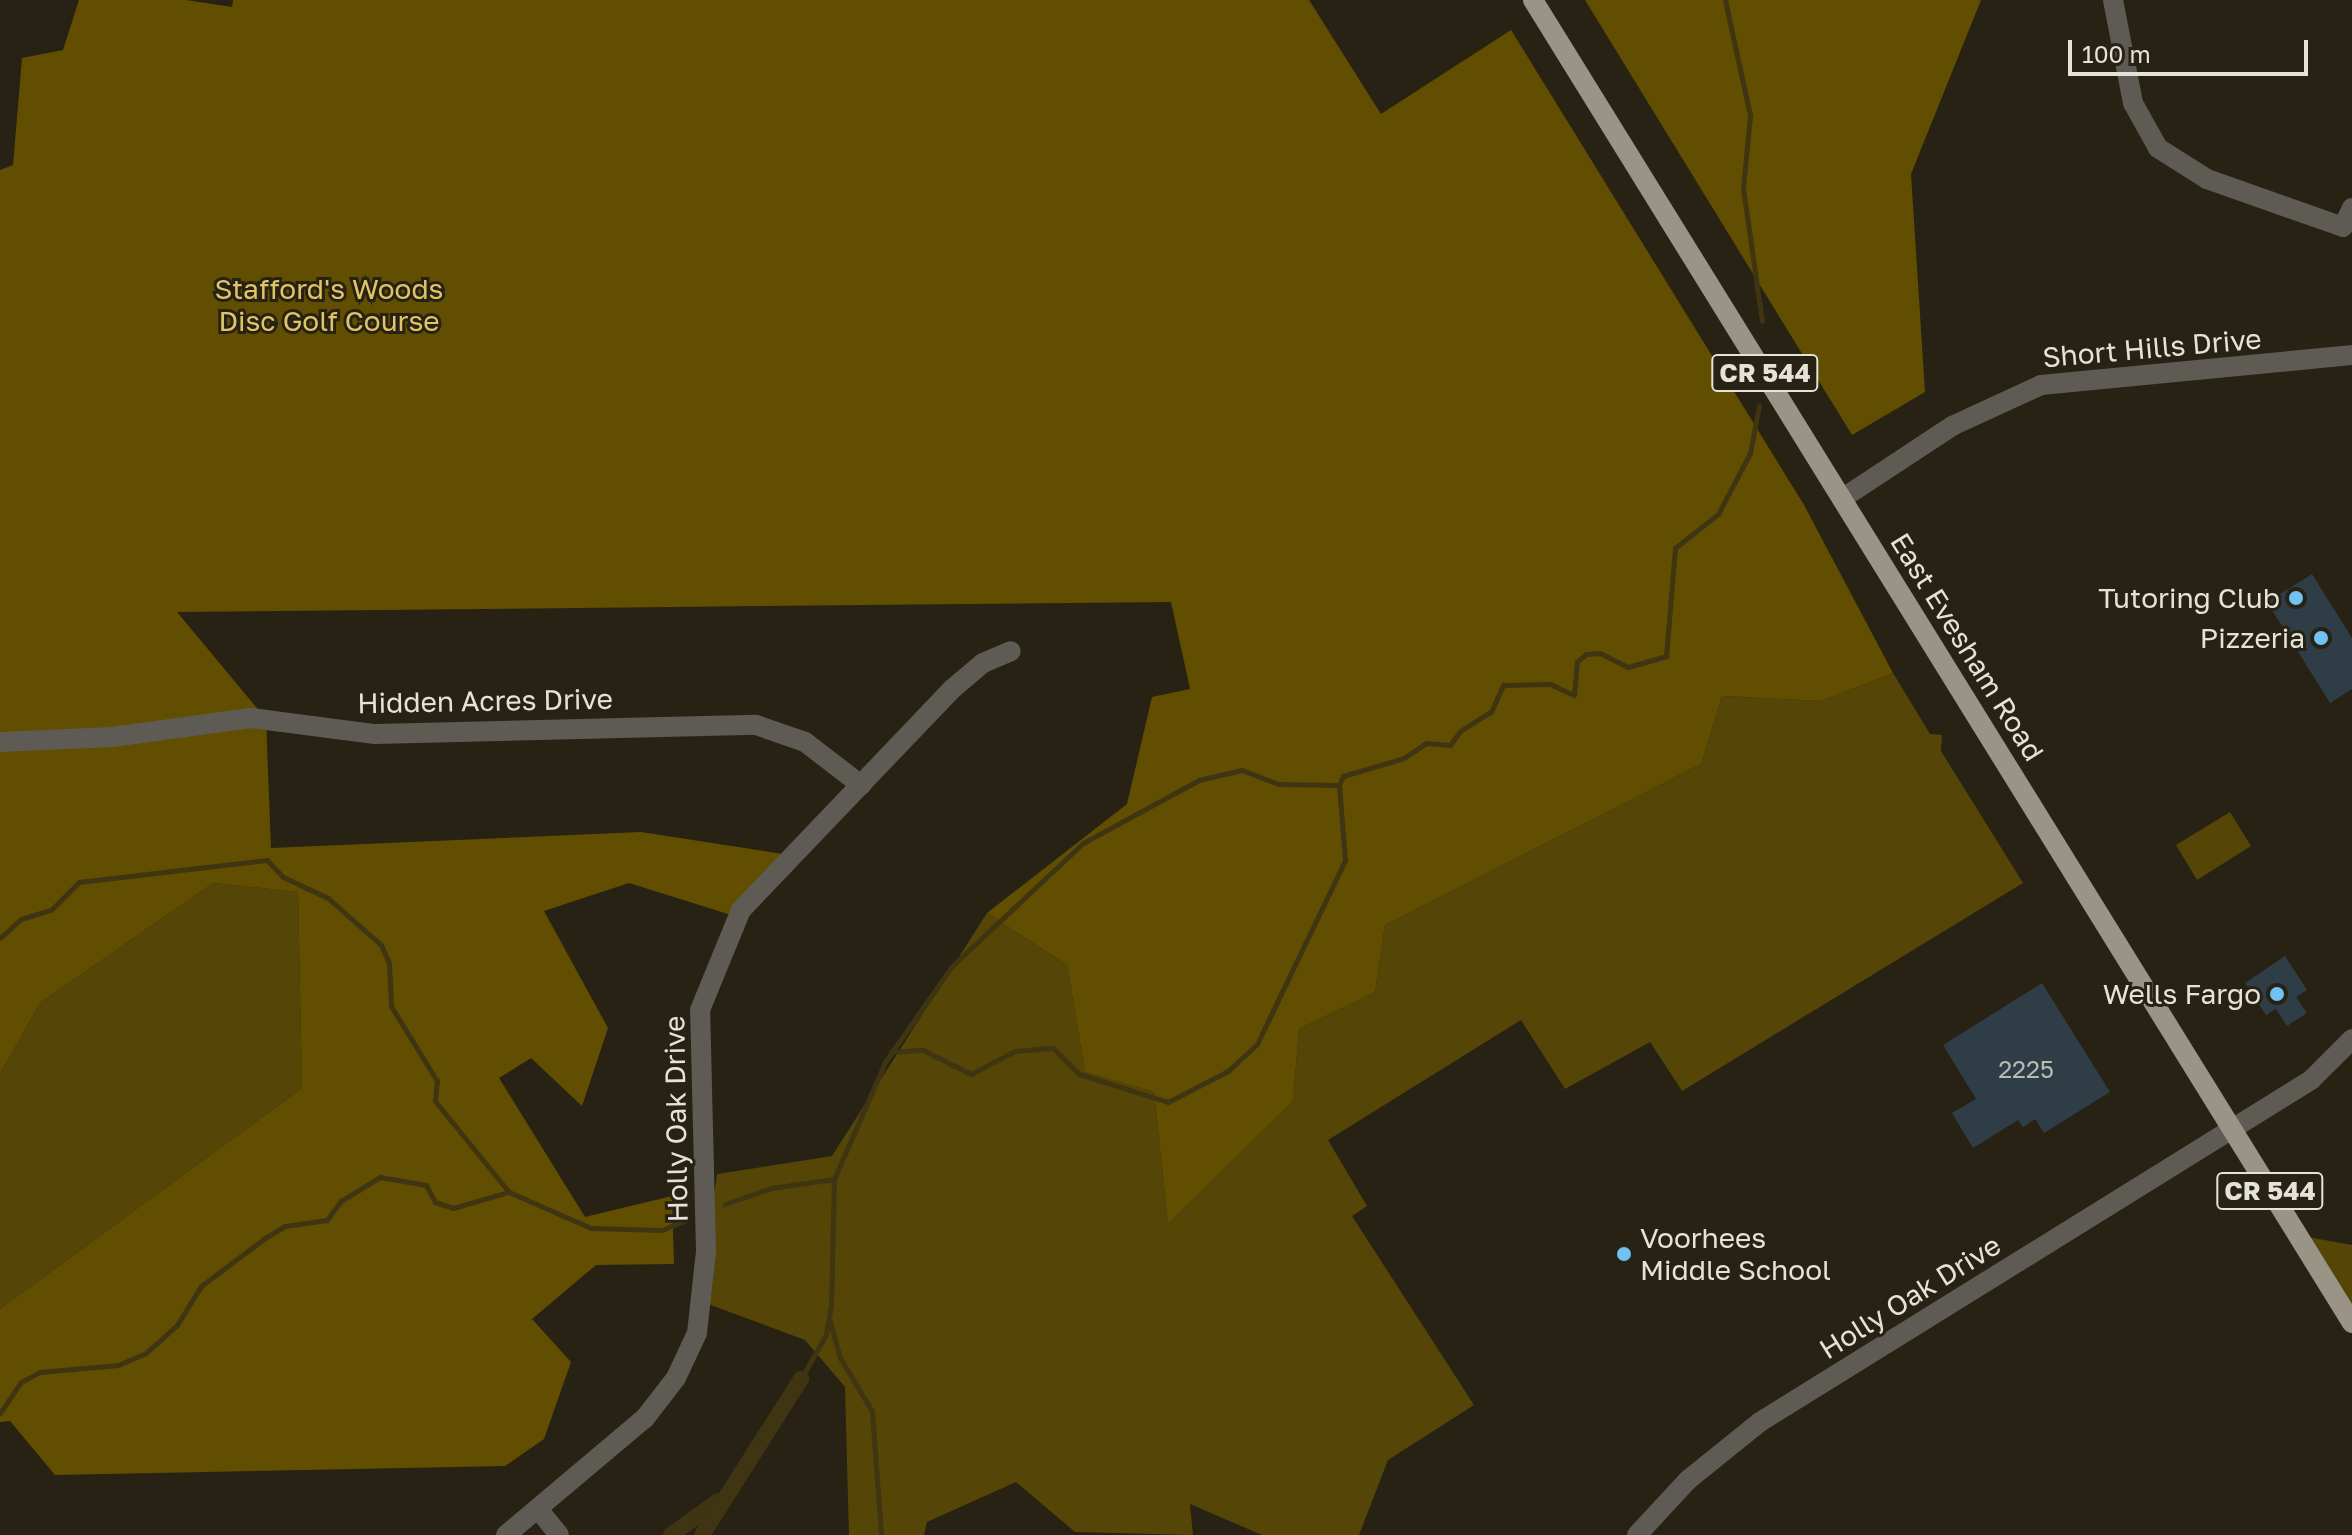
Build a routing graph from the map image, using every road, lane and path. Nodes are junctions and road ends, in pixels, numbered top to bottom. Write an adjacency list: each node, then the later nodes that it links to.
1 (1533, 0): 5 (main road, East Evesham Road / CR 544)
2 (2113, 0): 3 (street)
3 (2349, 223)
4 (2352, 355): 5 (street, Short Hills Drive)
5 (1843, 498): 10 (main road, East Evesham Road / CR 544)
6 (1011, 651): 8 (street, Holly Oak Drive)
7 (0, 742): 8 (street, Hidden Acres Drive)
8 (861, 785): 12 (street, Holly Oak Drive)
9 (2352, 1039): 10 (street)
10 (2232, 1130): 11 (main road, East Evesham Road / CR 544); 15 (street, Holly Oak Drive)
11 (2352, 1323)
12 (538, 1509): 13 (street, Holly Oak Drive); 14 (street)
13 (506, 1535)
14 (559, 1535)
15 (1637, 1535)

